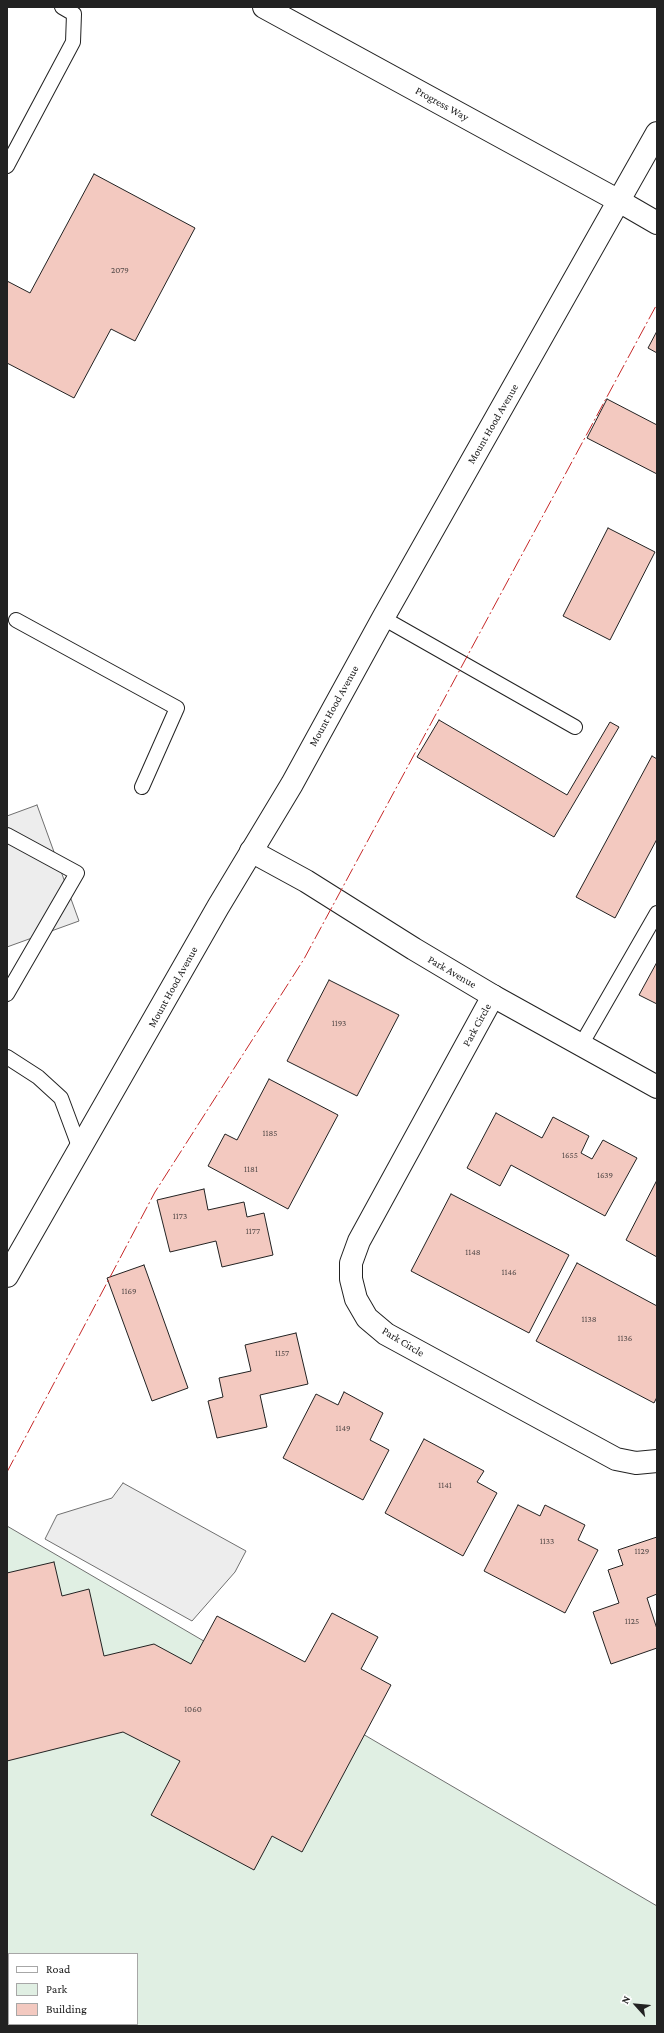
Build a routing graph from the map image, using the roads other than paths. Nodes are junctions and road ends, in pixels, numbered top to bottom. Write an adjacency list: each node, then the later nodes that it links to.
1 (62, 7): 4 (lane)
2 (264, 7): 5 (street, Progress Way)
3 (657, 133): 5 (street, Mount Hood Avenue)
4 (7, 166)
5 (619, 201): 6 (street, Progress Way); 7 (street, Mount Hood Avenue)
6 (657, 224)
7 (383, 618): 9 (lane); 12 (street, Mount Hood Avenue)
8 (16, 620): 10 (lane)
9 (575, 727)
10 (142, 787)
11 (7, 835): 14 (lane)
12 (251, 851): 15 (street, Park Avenue); 19 (street, Mount Hood Avenue)
13 (657, 913): 16 (lane)
14 (7, 994)
15 (493, 996): 16 (street, Park Avenue); 21 (street, Park Circle)
16 (581, 1045): 18 (street, Park Avenue)
17 (7, 1057): 19 (lane)
18 (657, 1087)
19 (80, 1148): 20 (street, Mount Hood Avenue)
20 (7, 1276)
21 (657, 1461)

